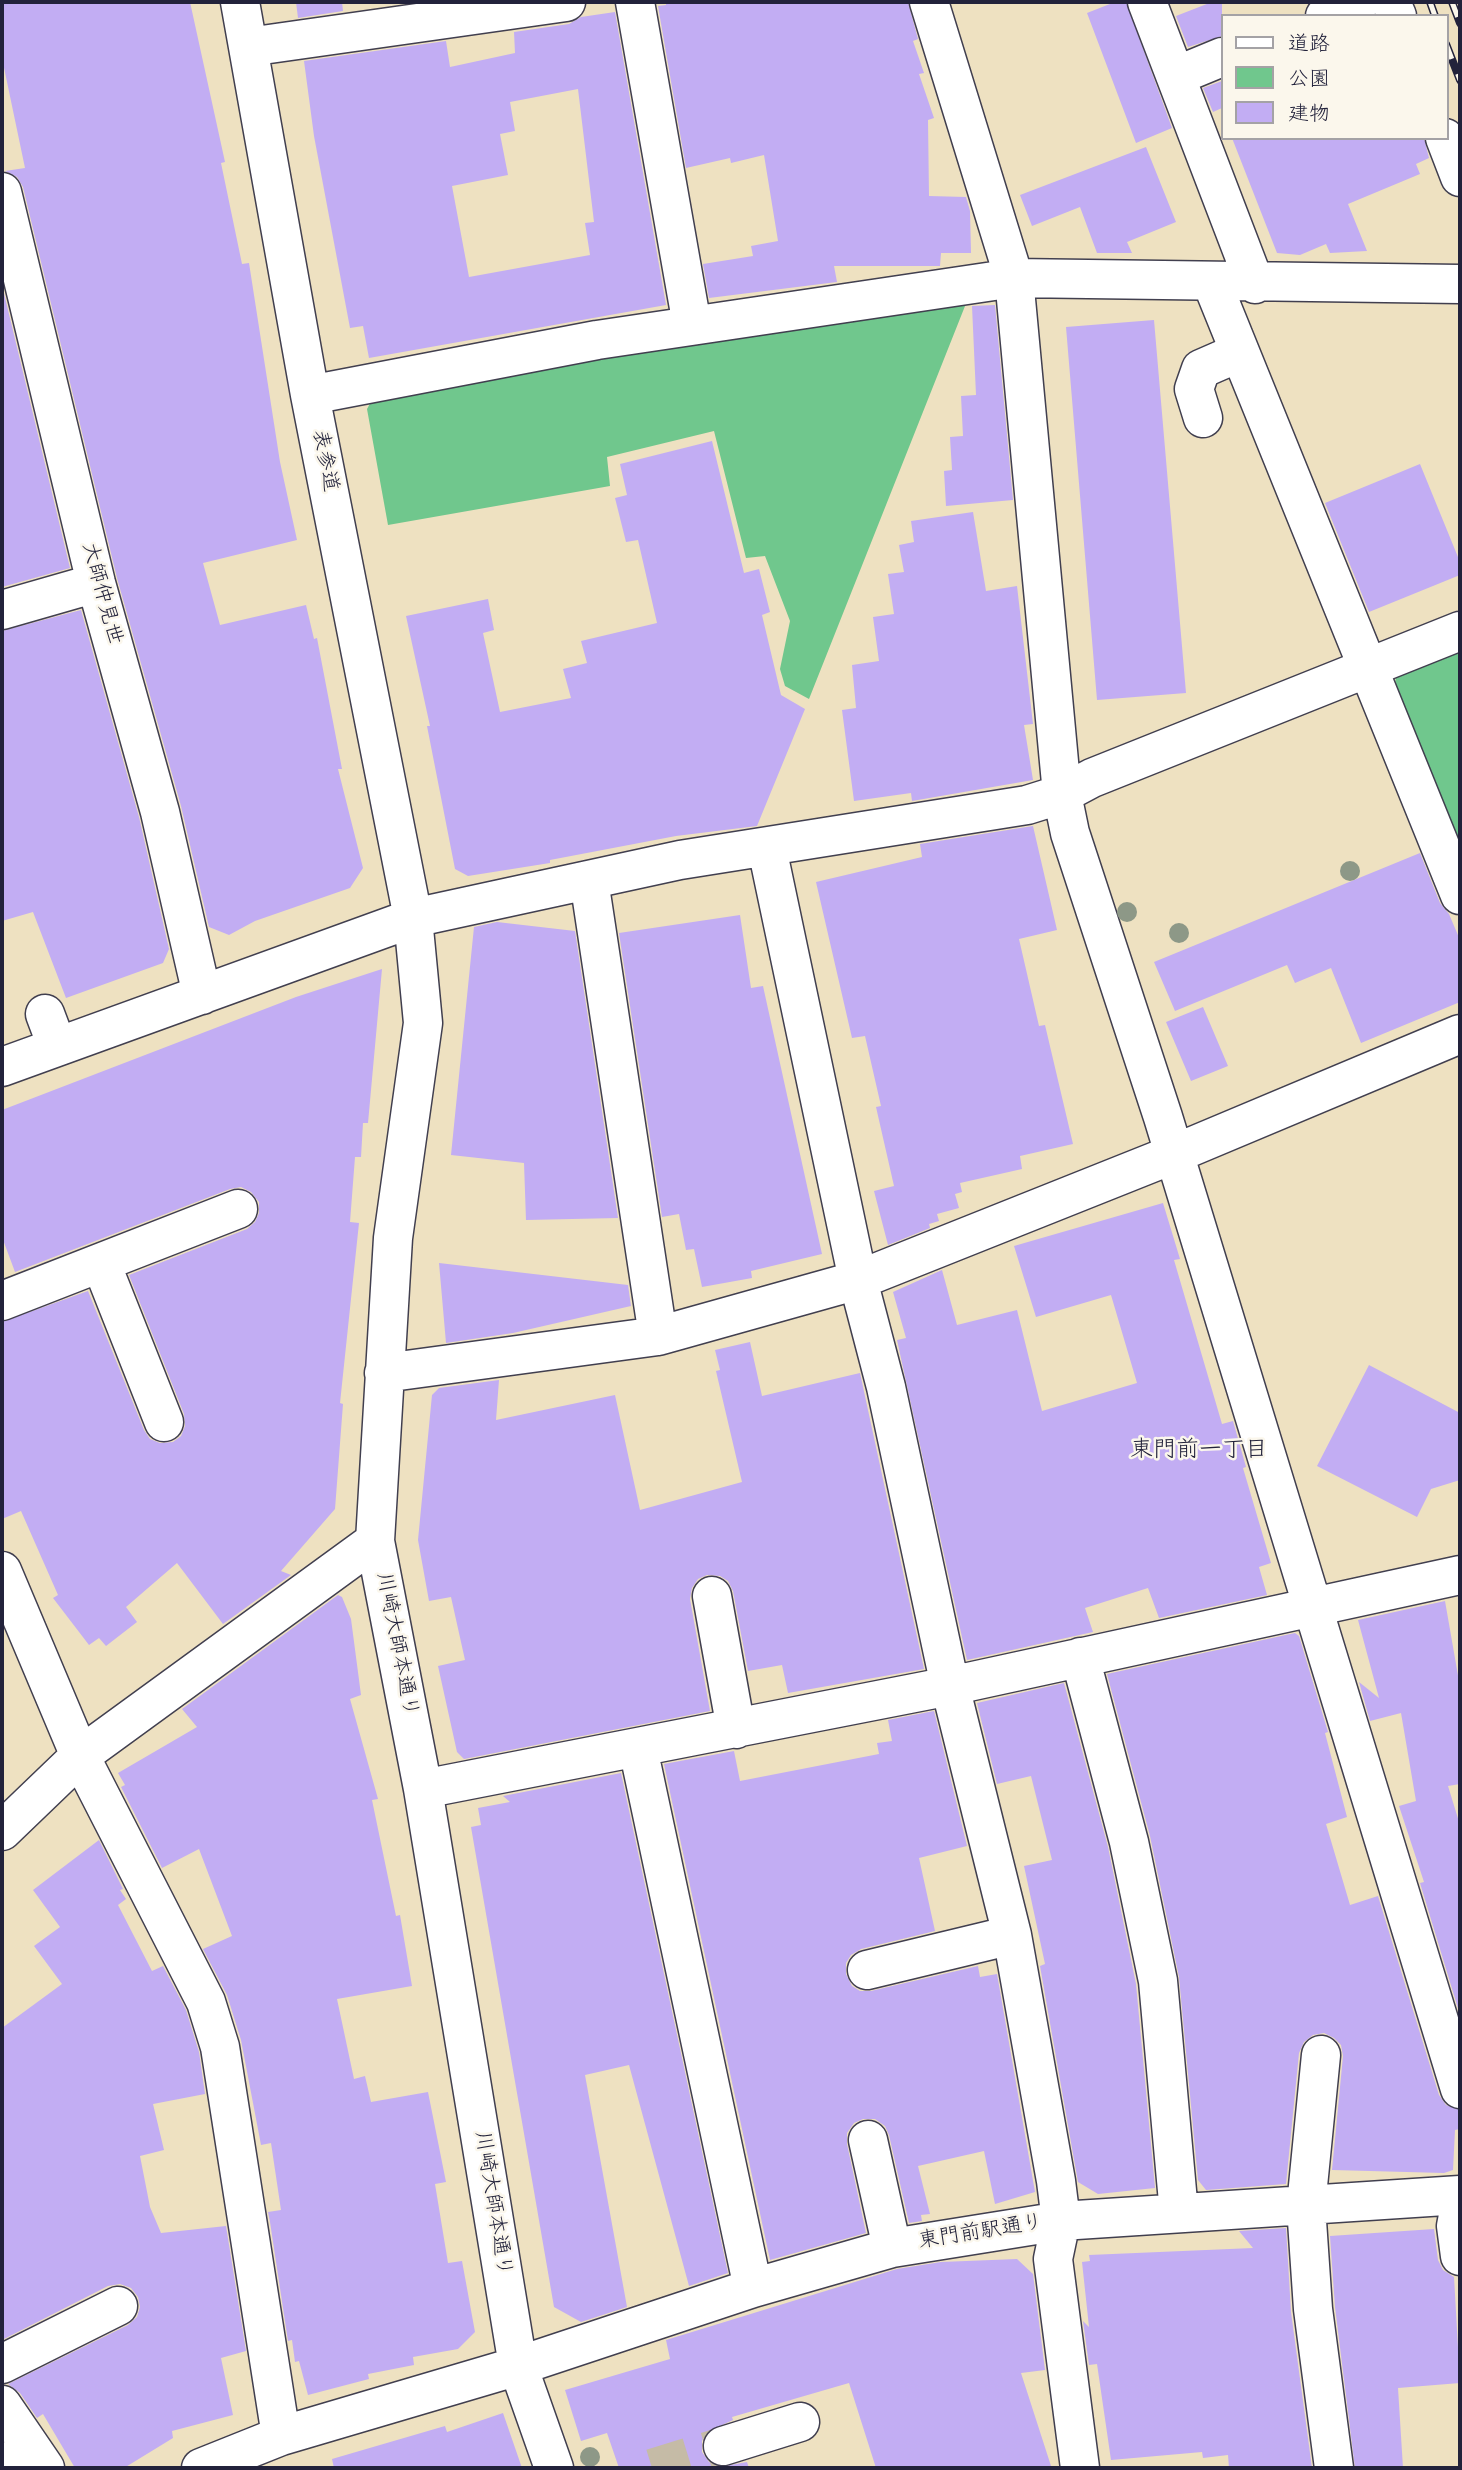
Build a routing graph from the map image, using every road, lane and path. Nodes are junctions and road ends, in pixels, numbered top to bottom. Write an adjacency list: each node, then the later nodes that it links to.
1 (240, 2): 8 (street, 表参道)
2 (566, 2): 8 (street)
3 (635, 2): 18 (street)
4 (929, 2): 14 (street)
5 (1147, 2): 10 (street)
6 (1360, 2): 7 (street)
7 (1330, 14)
8 (248, 47): 20 (street, 表参道)
9 (1220, 58): 10 (street)
10 (1176, 76): 16 (street)
11 (1446, 140): 12 (street)
12 (1460, 177)
13 (2, 192): 22 (street, 大師仲見世)
14 (1014, 278): 15 (street); 18 (street); 26 (street)
15 (1212, 283): 16 (street); 19 (street)
16 (1255, 284): 17 (street)
17 (1460, 284)
18 (692, 326): 20 (street)
19 (1240, 352): 21 (street); 25 (street)
20 (310, 395): 30 (street, 表参道)
21 (1203, 418)
22 (96, 583): 23 (street); 31 (street, 大師仲見世)
23 (2, 610)
24 (1460, 631): 25 (street)
25 (1367, 668): 26 (street); 29 (street)
26 (1062, 794): 27 (street); 34 (street)
27 (767, 848): 28 (street); 37 (street)
28 (589, 880): 30 (street); 39 (street)
29 (1460, 895)
30 (413, 918): 31 (street); 40 (street, 川崎大師本通り)
31 (202, 995): 33 (street)
32 (1460, 1034): 34 (street)
33 (2, 1067)
34 (1174, 1154): 37 (street); 46 (street)
35 (238, 1209): 36 (street)
36 (101, 1263): 38 (street); 41 (street)
37 (858, 1280): 39 (street); 48 (street)
38 (2, 1301)
39 (658, 1336): 40 (street)
40 (384, 1373): 42 (street, 川崎大師本通り)
41 (163, 1422)
42 (374, 1541): 51 (street); 52 (street, 川崎大師本通り)
43 (2, 1571): 51 (street)
44 (1460, 1575): 46 (street)
45 (712, 1595): 49 (street)
46 (1313, 1606): 47 (street); 57 (street)
47 (1080, 1657): 48 (street); 62 (street)
48 (950, 1686): 49 (street); 54 (street)
49 (736, 1729): 50 (street)
50 (638, 1748): 52 (street); 66 (street)
51 (80, 1756): 53 (street); 72 (street)
52 (423, 1789): 69 (street, 川崎大師本通り)
53 (2, 1831)
54 (1012, 1935): 55 (street); 63 (street)
55 (867, 1970)
56 (1321, 2055): 61 (street)
57 (1460, 2089)
58 (868, 2140): 64 (street)
59 (1460, 2195): 61 (street, 東門前駅通り)
60 (1460, 2204): 65 (street)
61 (1306, 2206): 62 (street, 東門前駅通り); 78 (street)
62 (1179, 2213): 63 (street, 東門前駅通り)
63 (1061, 2221): 64 (street, 東門前駅通り); 77 (street)
64 (892, 2248): 66 (street, 東門前駅通り)
65 (1460, 2256)
66 (753, 2288): 69 (street, 東門前駅通り)
67 (118, 2306): 68 (street)
68 (2, 2364)
69 (518, 2366): 72 (street, 東門前駅通り); 76 (street, 川崎大師本通り)
70 (2, 2405): 74 (street)
71 (800, 2422): 73 (street)
72 (281, 2436): 75 (street, 東門前駅通り)
73 (723, 2446)
74 (25, 2461)
75 (201, 2468)
76 (554, 2468)
77 (1080, 2468)
78 (1334, 2468)

